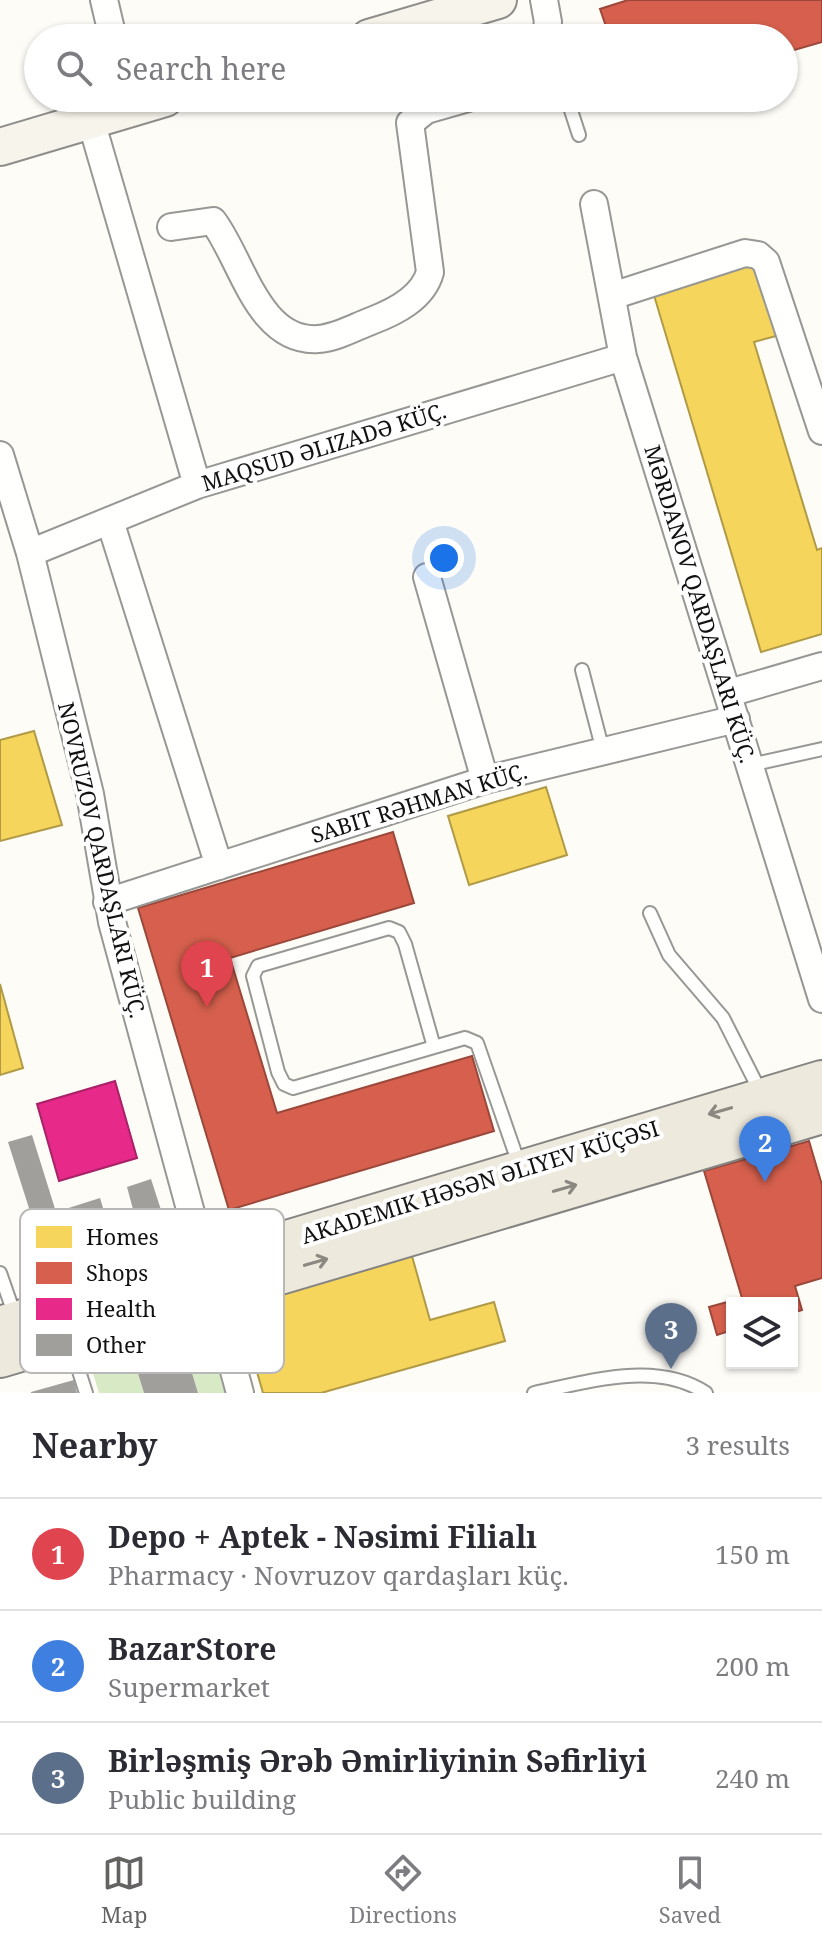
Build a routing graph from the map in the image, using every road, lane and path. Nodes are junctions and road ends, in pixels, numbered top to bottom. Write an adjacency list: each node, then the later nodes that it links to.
1 (104, 0): 4 (street)
2 (498, 0): 5 (main road)
3 (544, 0): 6 (street)
4 (110, 24)
5 (417, 24)
6 (546, 24)
7 (110, 112): 10 (main road)
8 (424, 112): 14 (street)
9 (572, 112): 11 (lane)
10 (91, 121): 12 (main road); 19 (street)
11 (579, 135)
12 (0, 147)
13 (594, 204): 15 (street)
14 (171, 227)
15 (612, 296): 16 (street); 17 (street)
16 (623, 357): 19 (street, MAQSUD ƏLIZADƏ KÜÇ.); 25 (street)
17 (822, 431)
18 (0, 455): 21 (street)
19 (197, 485): 20 (street, MAQSUD ƏLIZADƏ KÜÇ.)
20 (110, 521): 21 (street, MAQSUD ƏLIZADƏ KÜÇ.); 31 (street)
21 (30, 553): 32 (street)
22 (427, 577): 30 (street)
23 (822, 666): 25 (street)
24 (582, 670): 28 (lane)
25 (729, 693): 26 (street)
26 (736, 719): 28 (street, SABIT RƏHMAN KÜÇ.); 29 (street)
27 (822, 749): 29 (lane)
28 (603, 751): 30 (street, SABIT RƏHMAN KÜÇ.)
29 (750, 765): 34 (street)
30 (485, 780): 31 (street, SABIT RƏHMAN KÜÇ.)
31 (219, 866): 32 (street, SABIT RƏHMAN KÜÇ.)
32 (107, 902): 40 (street)
33 (650, 913): 37 (lane)
34 (822, 999)
35 (434, 1047): 35 (lane); 39 (lane)
36 (822, 1081): 37 (main road, AKADEMIK HƏSƏN ƏLIYEV KÜÇƏSI)
37 (764, 1098): 39 (main road, AKADEMIK HƏSƏN ƏLIYEV KÜÇƏSI, one-way to 39)
38 (822, 1113): 42 (main road, AKADEMIK HƏSƏN ƏLIYEV KÜÇƏSI, one-way to 38)
39 (520, 1169): 41 (main road, AKADEMIK HƏSƏN ƏLIYEV KÜÇƏSI)
40 (189, 1209)
41 (284, 1252)
42 (284, 1258)
43 (0, 1273): 44 (lane)
44 (6, 1335)
45 (80, 1373): 47 (lane)
46 (234, 1373): 48 (street)
47 (86, 1393)
48 (240, 1393)
49 (534, 1393): 50 (lane)
50 (706, 1393)

